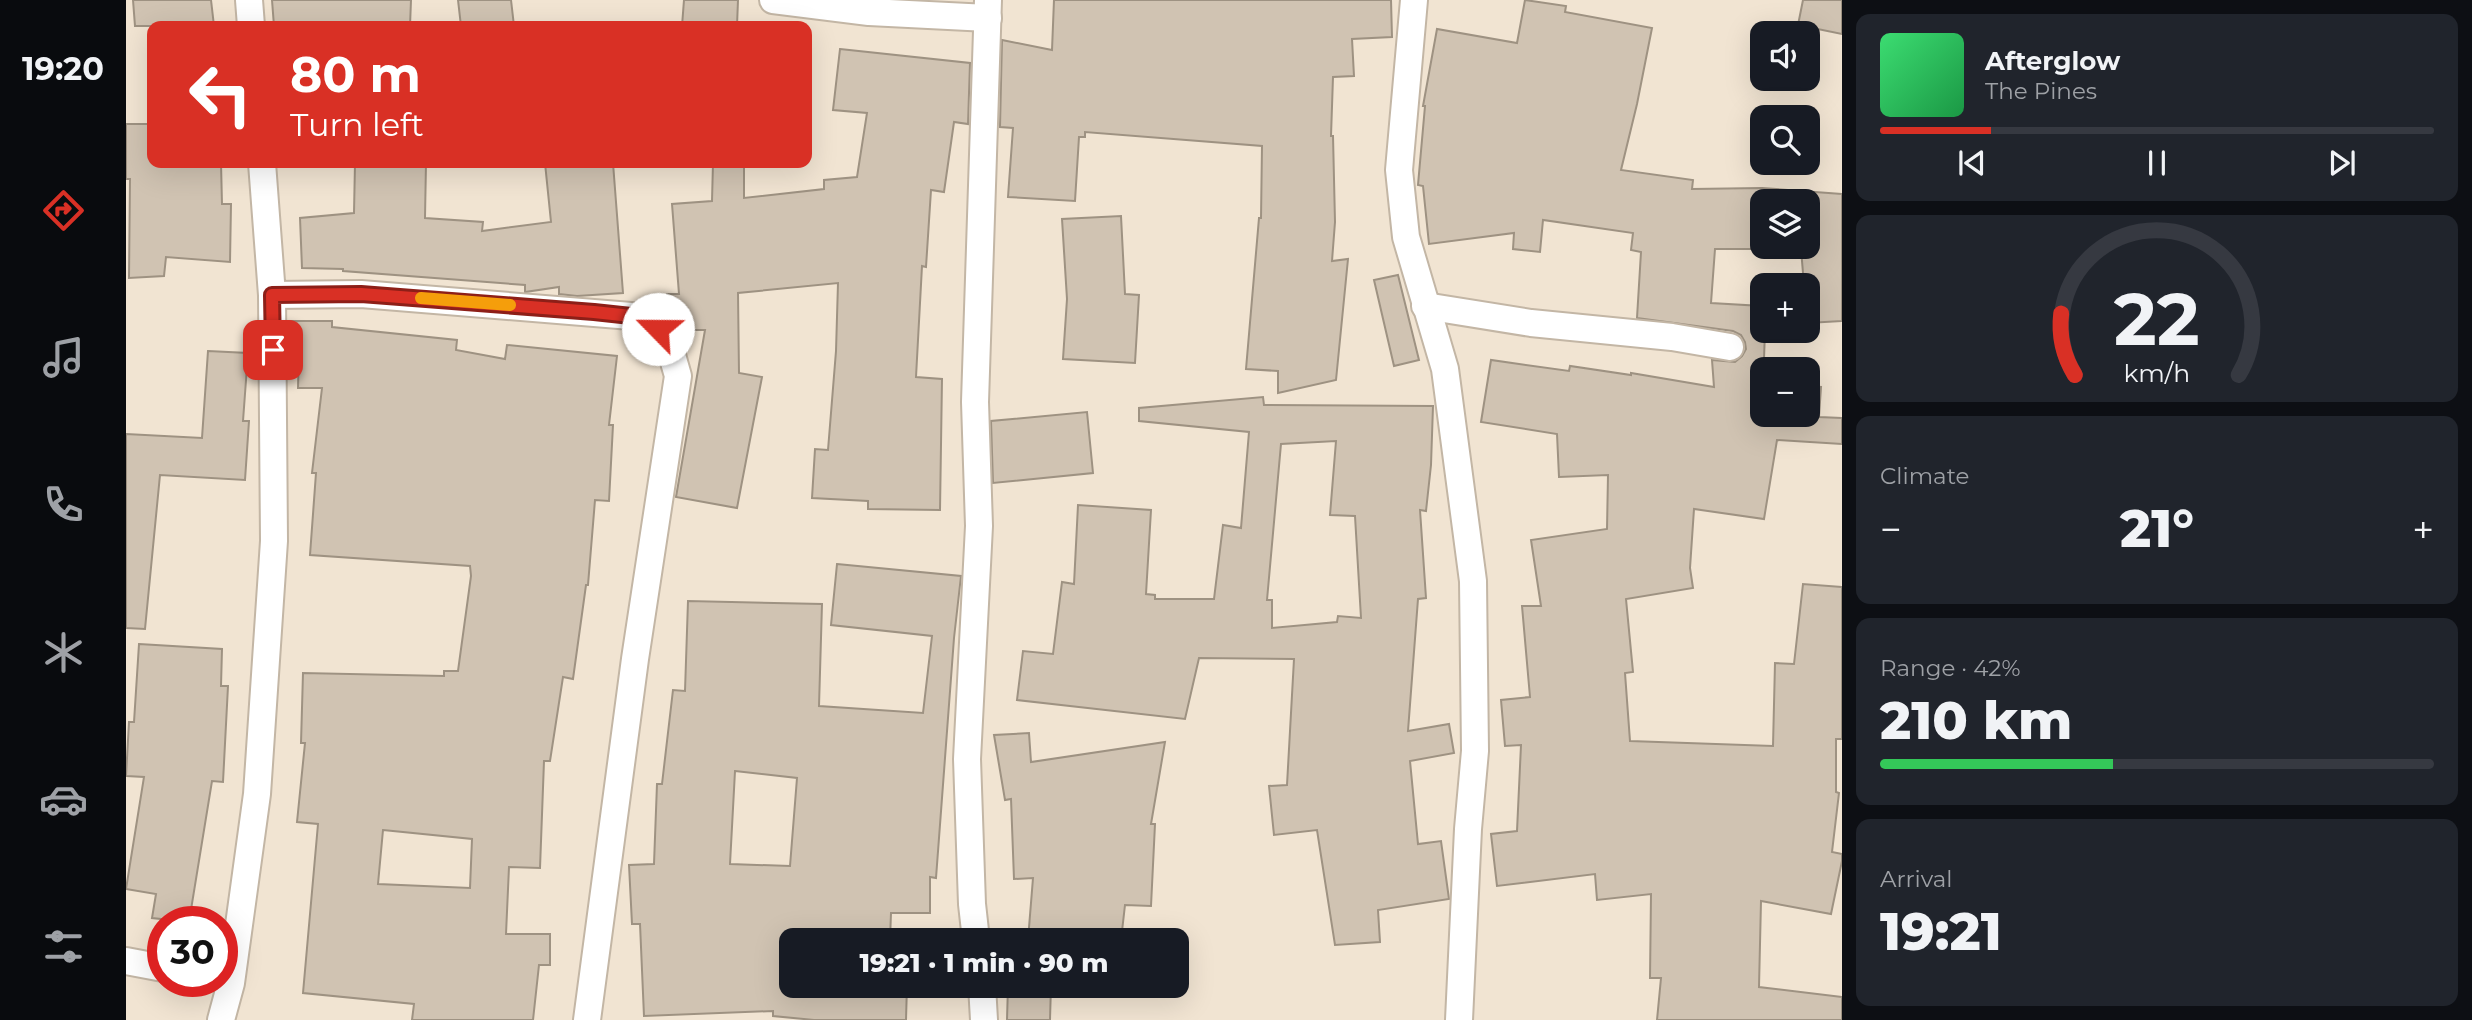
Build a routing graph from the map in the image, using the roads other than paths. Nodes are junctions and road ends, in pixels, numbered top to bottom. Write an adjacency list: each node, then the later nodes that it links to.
1 (249, 0): 5 (street)
2 (774, 0): 4 (street)
3 (1414, 0): 8 (street)
4 (988, 9): 11 (street)
5 (251, 21)
6 (262, 168): 7 (street)
7 (272, 295): 10 (street); 17 (street)
8 (1425, 306): 9 (street); 19 (street)
9 (1730, 347)
10 (238, 909)
11 (975, 928)
12 (126, 961): 13 (street)
13 (147, 965)
14 (224, 997): 16 (street)
15 (983, 998): 18 (street)
16 (222, 1020)
17 (587, 1020)
18 (984, 1020)
19 (1459, 1020)

